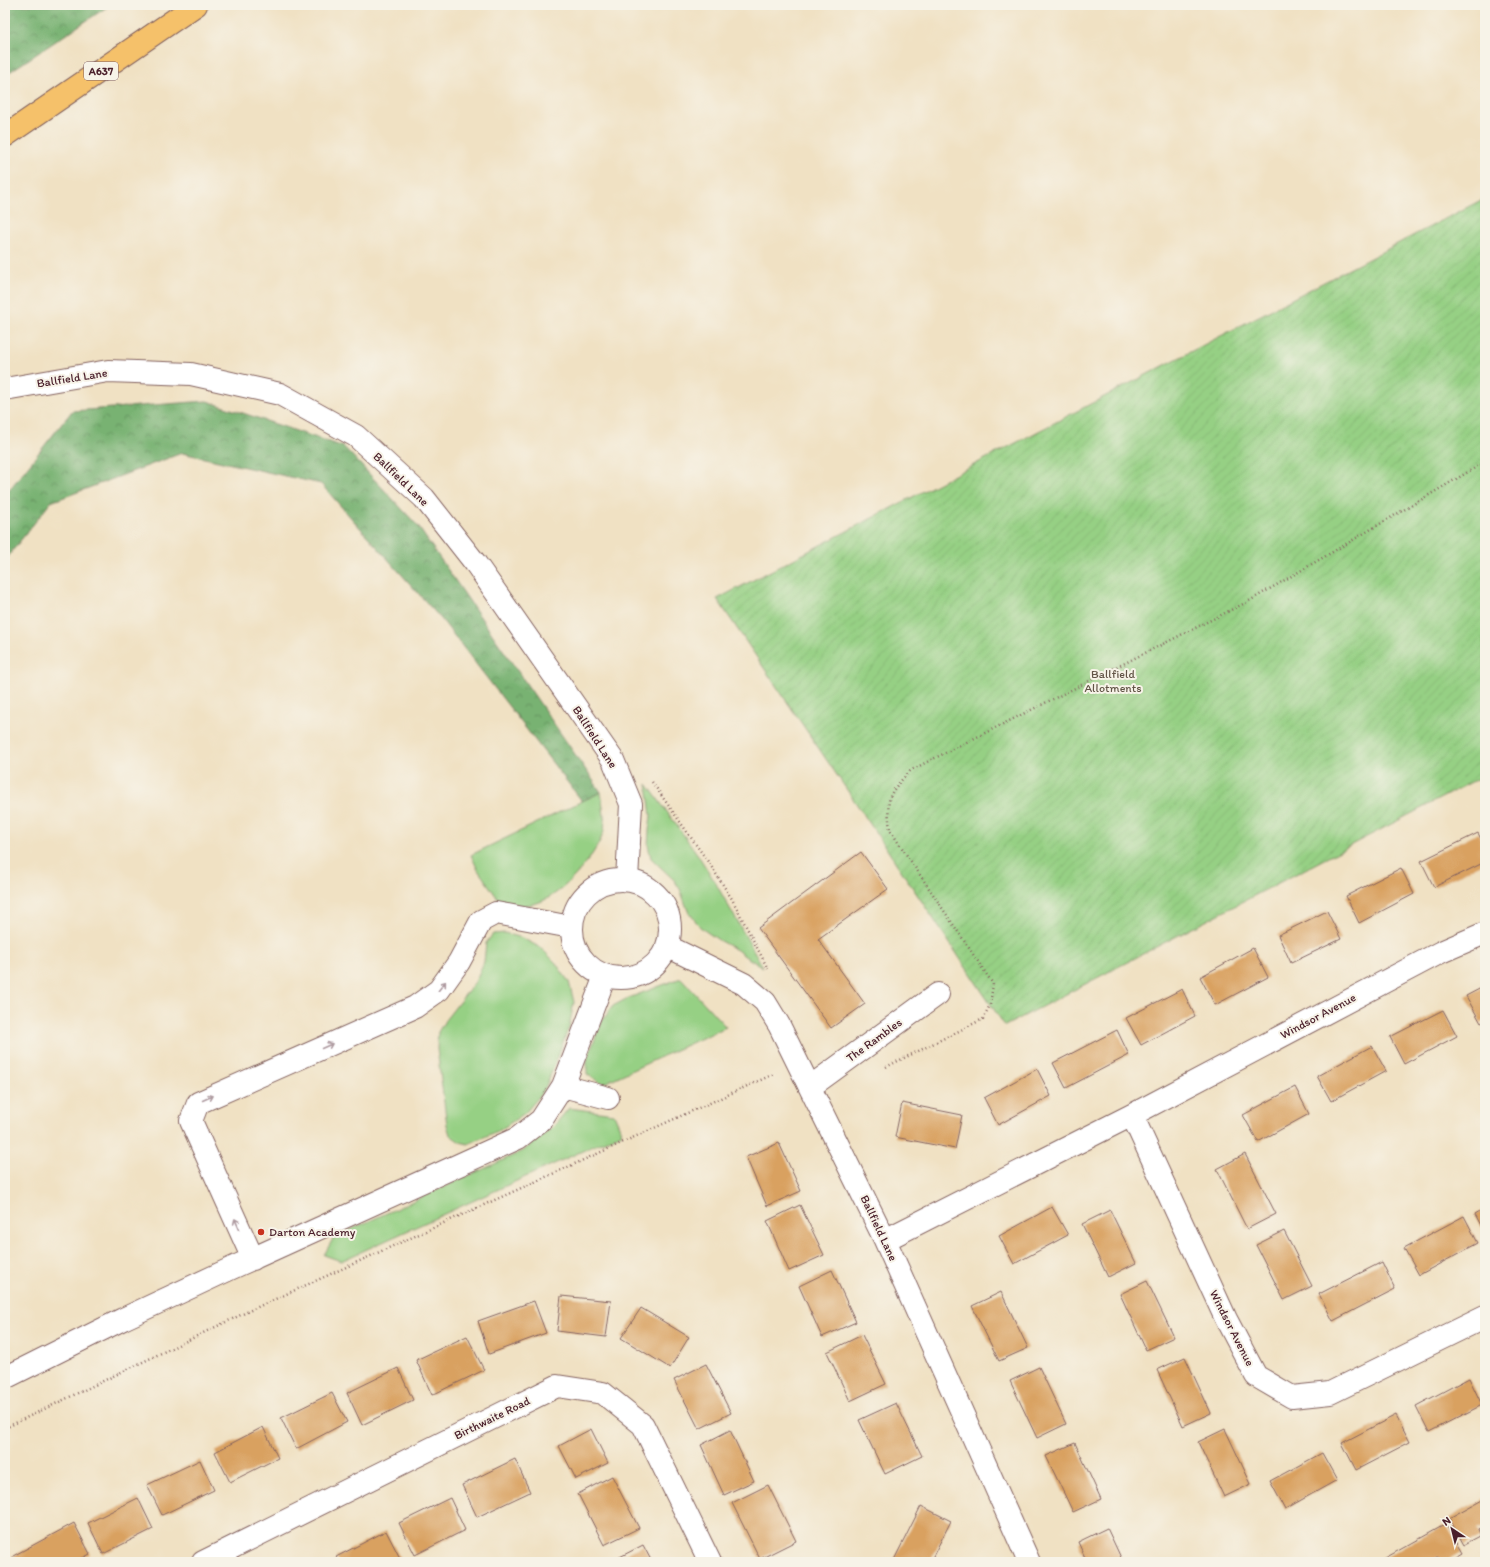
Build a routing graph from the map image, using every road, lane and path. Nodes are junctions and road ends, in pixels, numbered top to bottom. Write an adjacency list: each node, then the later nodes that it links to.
1 (196, 5): 2 (highway, A637)
2 (5, 136)
3 (5, 390): 6 (street, Ballfield Lane)
4 (1485, 462): 14 (path)
5 (651, 780): 10 (path)
6 (627, 880): 7 (street); 9 (street)
7 (571, 927): 11 (street); 20 (street, one-way to 7)
8 (1485, 933): 18 (street, Windsor Avenue)
9 (667, 946): 11 (street); 13 (street, Ballfield Lane)
10 (769, 973)
11 (605, 976): 15 (street)
12 (938, 994): 16 (street, The Rambles)
13 (798, 1063): 16 (street, Ballfield Lane); 23 (path)
14 (879, 1070)
15 (563, 1086): 17 (street); 20 (street)
16 (810, 1087): 19 (street, Ballfield Lane)
17 (608, 1098)
18 (1132, 1115): 19 (street, Windsor Avenue); 21 (street, Windsor Avenue)
19 (885, 1240): 26 (street, Ballfield Lane)
20 (253, 1259): 22 (street)
21 (1485, 1316)
22 (5, 1378)
23 (5, 1428)
24 (203, 1562): 25 (street, Birthwaite Road)
25 (710, 1562)
26 (1029, 1562)

